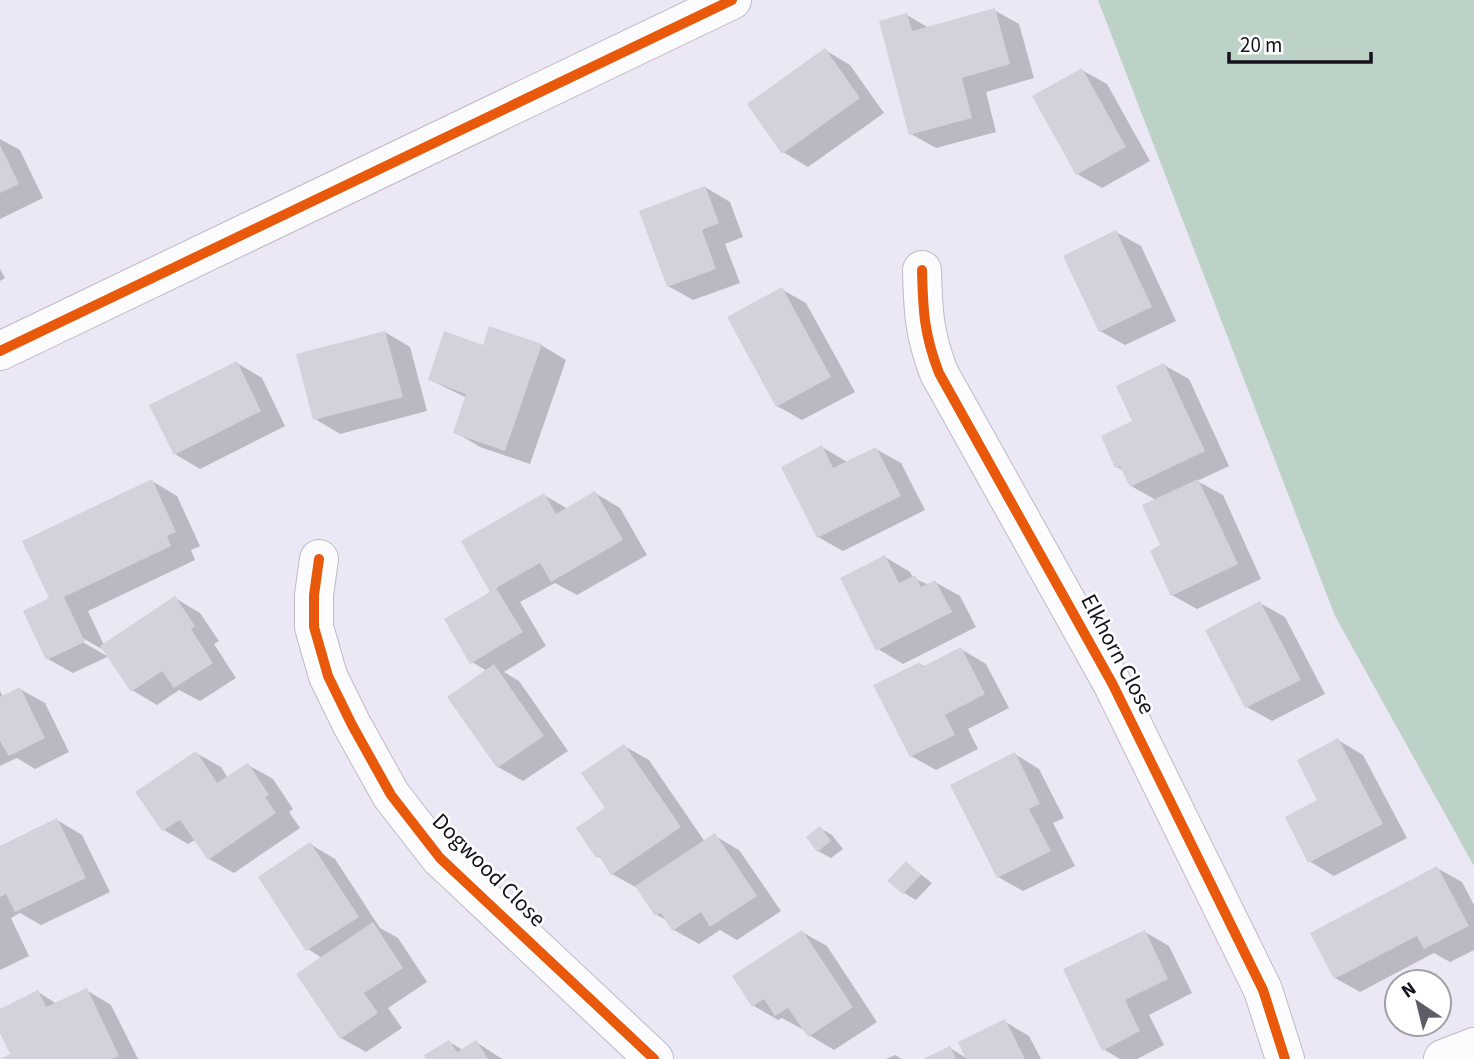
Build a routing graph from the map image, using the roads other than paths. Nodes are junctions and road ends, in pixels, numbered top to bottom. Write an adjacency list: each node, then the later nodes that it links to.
1 (732, 0): 3 (street)
2 (922, 270): 7 (street, Elkhorn Close)
3 (0, 351)
4 (319, 559): 6 (street, Dogwood Close)
5 (1474, 1047): 8 (street)
6 (654, 1059)
7 (1285, 1059)
8 (1443, 1059)

